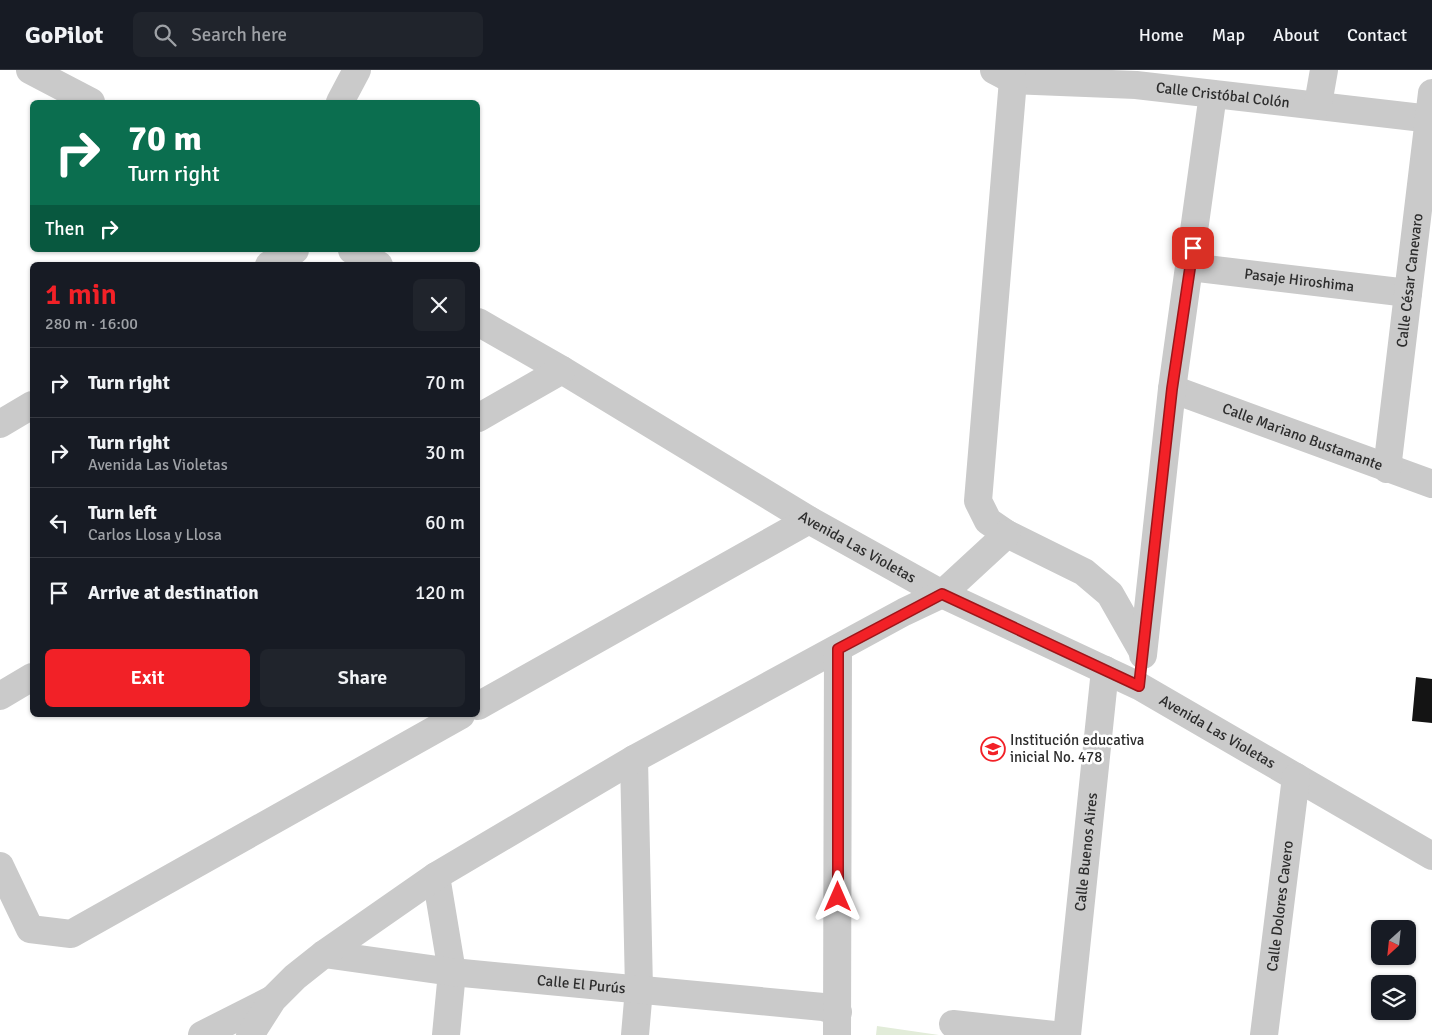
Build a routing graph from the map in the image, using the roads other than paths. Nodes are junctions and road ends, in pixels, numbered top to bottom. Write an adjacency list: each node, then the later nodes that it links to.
1 (30, 70): 6 (street)
2 (356, 70): 7 (street)
3 (1324, 70): 8 (street)
4 (1004, 75): 5 (street, Calle Cristóbal Colón); 25 (street)
5 (1213, 94): 8 (street, Calle Cristóbal Colón); 14 (street)
6 (87, 100)
7 (341, 100)
8 (1318, 104): 9 (street, Calle Cristóbal Colón)
9 (1431, 110): 15 (street, Calle César Canevaro)
10 (292, 252): 12 (street)
11 (356, 252): 13 (street)
12 (274, 262)
13 (374, 262)
14 (1190, 267): 15 (street, Pasaje Hiroshima); 18 (street)
15 (1408, 293): 22 (street, Calle César Canevaro)
16 (480, 323): 17 (street, Avenida Las Violetas)
17 (562, 370): 20 (street); 24 (street, Avenida Las Violetas)
18 (1172, 389): 22 (street, Calle Mariano Bustamante); 28 (street)
19 (30, 406): 21 (street)
20 (480, 417)
21 (0, 424)
22 (1387, 469): 23 (street, Calle Mariano Bustamante)
23 (1432, 484)
24 (809, 520): 26 (street, Avenida Las Violetas); 33 (street)
25 (1007, 534): 26 (street); 28 (street)
26 (942, 594): 27 (street); 29 (street, Avenida Las Violetas)
27 (838, 649): 35 (street); 44 (street)
28 (1143, 652): 31 (street)
29 (1105, 670): 31 (street, Avenida Las Violetas); 51 (street, Calle Buenos Aires)
30 (30, 678): 32 (street)
31 (1139, 686): 36 (street, Avenida Las Violetas)
32 (0, 696)
33 (480, 705)
34 (457, 717): 38 (street)
35 (634, 759): 39 (street); 42 (street)
36 (1296, 777): 37 (street, Avenida Las Violetas); 52 (street, Calle Dolores Cavero)
37 (1427, 844)
38 (0, 866)
39 (436, 876): 40 (street); 41 (street)
40 (324, 954): 41 (street, Calle El Purús); 43 (street)
41 (452, 972): 42 (street, Calle El Purús); 48 (street)
42 (639, 989): 44 (street, Calle El Purús); 49 (street)
43 (273, 1000): 46 (street); 47 (street)
44 (838, 1024)
45 (953, 1024): 50 (street)
46 (202, 1035)
47 (250, 1035)
48 (446, 1035)
49 (635, 1035)
50 (1054, 1035)
51 (1067, 1035)
52 (1264, 1035)

